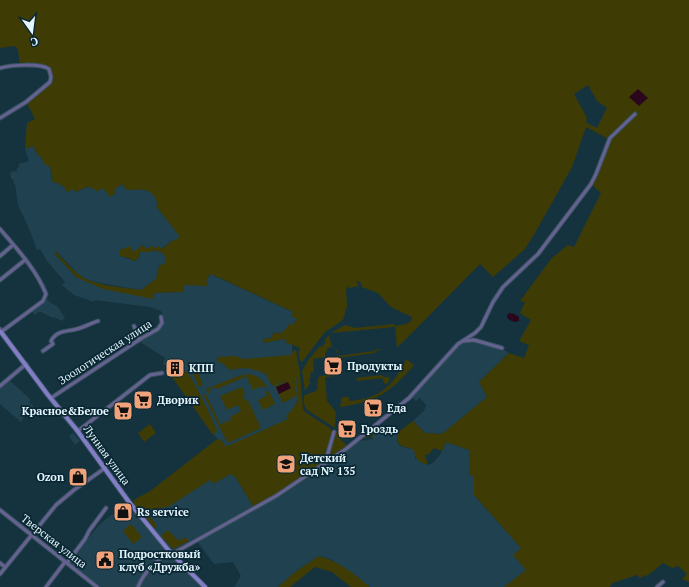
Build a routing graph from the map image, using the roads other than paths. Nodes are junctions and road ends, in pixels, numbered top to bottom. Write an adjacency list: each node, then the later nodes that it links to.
1 (0, 68): 3 (street)
2 (635, 114): 14 (street)
3 (0, 118)
4 (0, 229): 5 (street)
5 (13, 245): 6 (street); 7 (street)
6 (0, 256)
7 (26, 260): 8 (street); 12 (street)
8 (0, 280)
9 (161, 317): 13 (street, Зоологическая улица)
10 (98, 321): 16 (street)
11 (134, 326): 13 (street)
12 (0, 331): 17 (street, Лунная улица)
13 (139, 339): 20 (street, Зоологическая улица)
14 (462, 341): 15 (street); 23 (street)
15 (502, 348)
16 (43, 351)
17 (26, 364): 19 (street); 20 (street, Лунная улица)
18 (162, 373): 21 (street)
19 (0, 386)
20 (51, 398): 21 (street, Лунная улица)
21 (78, 431): 24 (street, Лунная улица)
22 (334, 432): 23 (street)
23 (327, 462): 28 (street)
24 (105, 468): 27 (street); 28 (street, Лунная улица)
25 (106, 508): 29 (street)
26 (0, 510): 27 (street, Тверская улица)
27 (32, 535): 29 (street, Тверская улица); 31 (street)
28 (171, 553): 36 (street); 37 (street, Лунная улица)
29 (66, 562): 34 (street); 35 (street, Тверская улица)
30 (0, 563): 31 (street)
31 (5, 567): 32 (street)
32 (0, 574)
33 (663, 582): 38 (street)
34 (46, 587)
35 (97, 587)
36 (138, 587)
37 (205, 587)
38 (657, 587)

